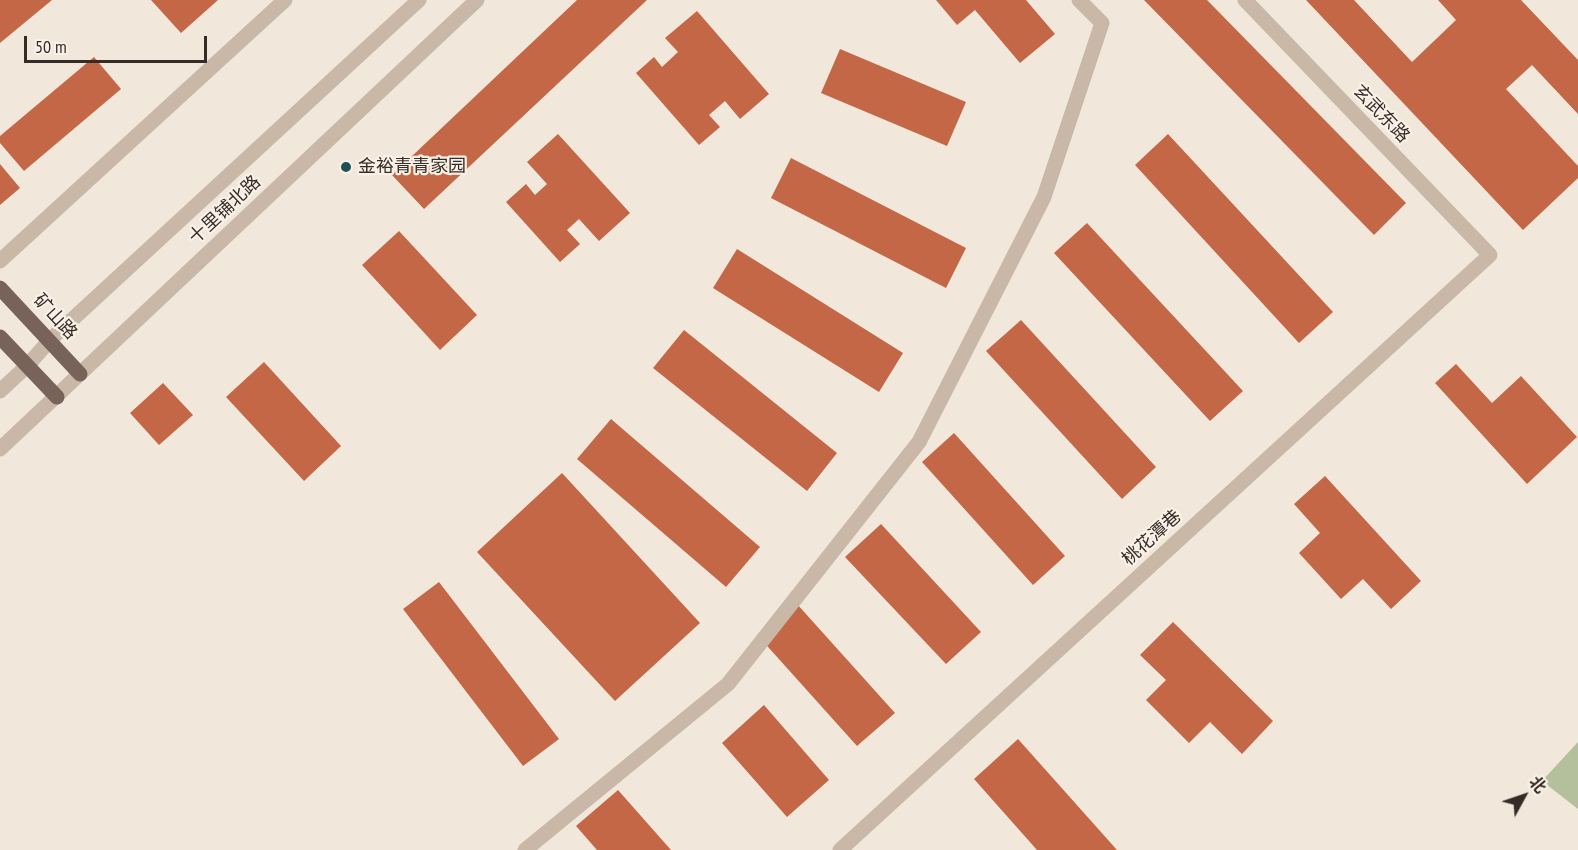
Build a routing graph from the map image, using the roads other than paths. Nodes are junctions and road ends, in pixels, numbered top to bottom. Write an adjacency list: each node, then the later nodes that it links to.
1 (285, 0): 7 (street)
2 (419, 0): 10 (street, 十里铺北路)
3 (477, 0): 12 (street, 十里铺北路)
4 (1079, 0): 16 (street)
5 (1245, 0): 6 (street, 玄武东路)
6 (1490, 255): 17 (street, 桃花潭巷)
7 (0, 261)
8 (0, 288): 10 (main road, 矿山路)
9 (0, 337): 11 (main road)
10 (50, 340): 11 (street, 十里铺北路); 12 (main road, 矿山路)
11 (27, 366): 13 (street, 十里铺北路); 14 (main road)
12 (80, 374): 14 (street, 十里铺北路)
13 (0, 391)
14 (57, 397): 15 (street, 十里铺北路)
15 (0, 449)
16 (525, 850)
17 (840, 850)

